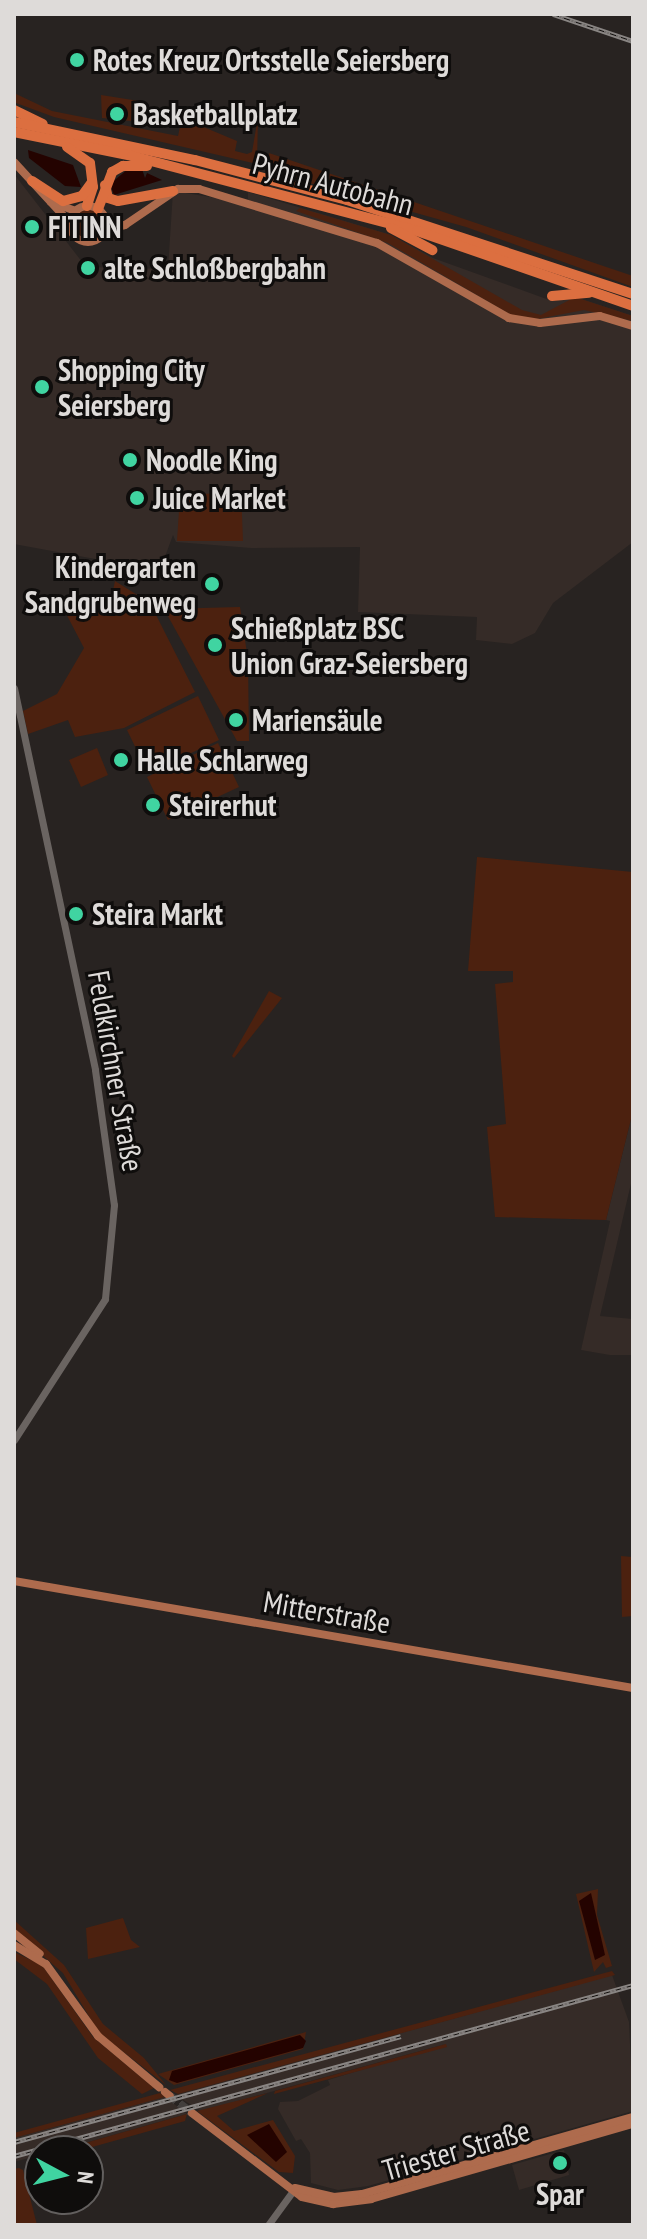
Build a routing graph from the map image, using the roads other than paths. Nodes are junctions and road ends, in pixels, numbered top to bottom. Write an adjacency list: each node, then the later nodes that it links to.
1 (14, 110): 4 (highway)
2 (14, 122): 4 (highway, Pyhrn Autobahn)
3 (14, 132): 4 (highway, Pyhrn Autobahn)
4 (51, 134): 6 (highway, Pyhrn Autobahn); 8 (highway); 19 (highway, Pyhrn Autobahn)
5 (14, 162): 7 (main road)
6 (180, 169): 8 (highway); 15 (highway, Pyhrn Autobahn)
7 (32, 181): 8 (highway); 10 (main road)
8 (99, 182): 9 (highway); 11 (highway)
9 (173, 191): 14 (main road); 23 (main road)
10 (49, 201): 12 (main road); 16 (main road)
11 (93, 208): 12 (main road); 13 (main road)
12 (76, 211): 16 (main road)
13 (105, 219): 14 (main road); 17 (main road)
14 (130, 220): 17 (main road)
15 (379, 221): 18 (highway); 21 (highway, Pyhrn Autobahn)
16 (70, 223): 17 (main road)
17 (105, 231)
18 (432, 250)
19 (633, 294)
20 (552, 296): 21 (highway)
21 (605, 296): 22 (highway, Pyhrn Autobahn)
22 (633, 306)
23 (633, 326)
24 (14, 688): 25 (street, Feldkirchner Straße)
25 (14, 1440)
26 (14, 1581): 27 (main road, Mitterstraße)
27 (633, 1688)
28 (14, 1933): 30 (main road)
29 (17, 1948): 30 (main road)
30 (74, 2003): 31 (main road)
31 (164, 2092)
32 (192, 2113): 35 (main road)
33 (633, 2117): 35 (main road, Triester Straße)
34 (633, 2124): 35 (main road, Triester Straße)
35 (295, 2188): 36 (street)
36 (268, 2225)

